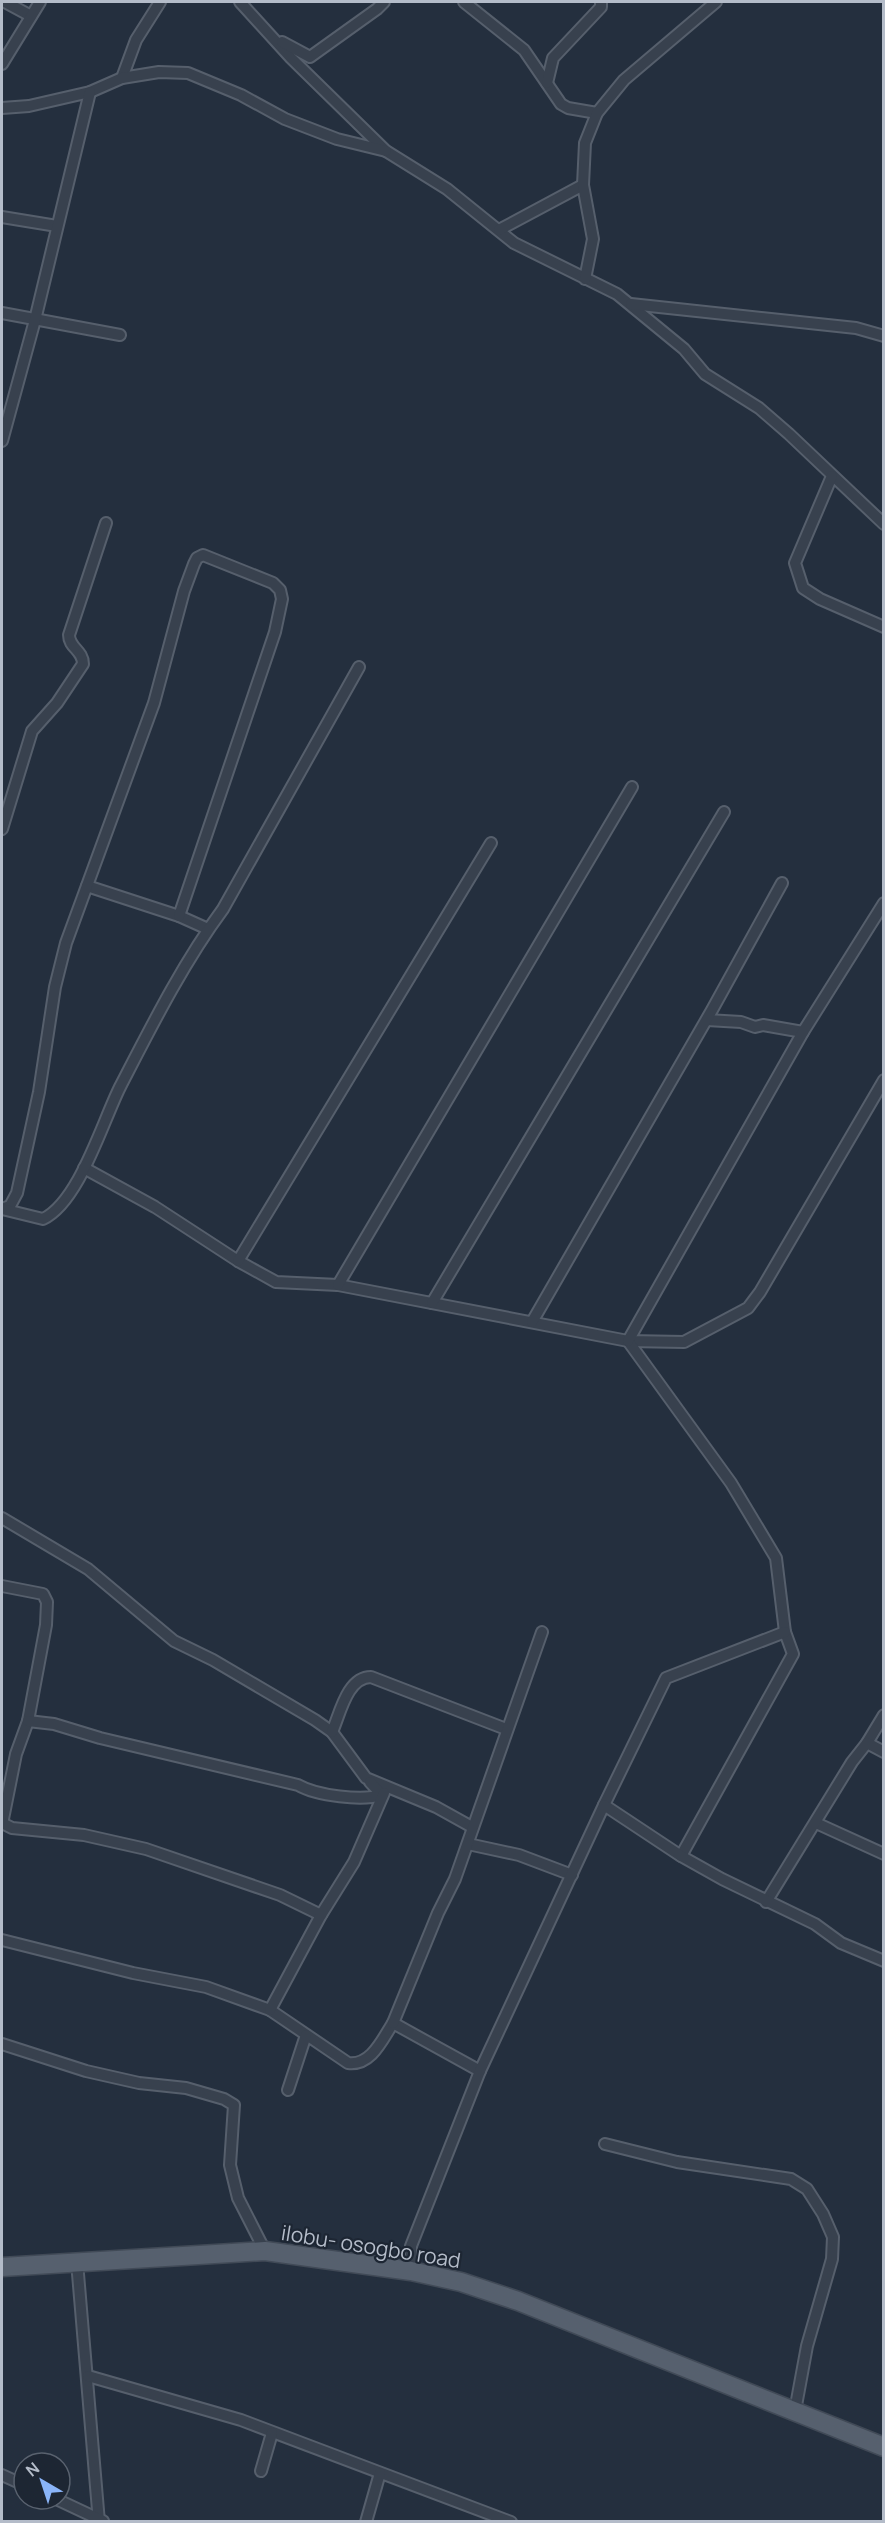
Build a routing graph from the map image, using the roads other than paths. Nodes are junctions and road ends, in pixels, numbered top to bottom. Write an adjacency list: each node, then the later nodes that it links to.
1 (5, 2): 9 (street)
2 (40, 2): 9 (street)
3 (160, 2): 12 (street)
4 (240, 2): 10 (street)
5 (384, 2): 10 (street)
6 (464, 2): 13 (street)
7 (601, 2): 13 (street)
8 (716, 2): 16 (street)
9 (31, 16): 11 (street)
10 (274, 39): 17 (street)
11 (2, 64)
12 (122, 78): 14 (street); 17 (street)
13 (547, 82): 16 (street)
14 (90, 92): 15 (street); 20 (street)
15 (2, 108)
16 (597, 113): 18 (street)
17 (386, 151): 21 (street)
18 (583, 185): 21 (street); 22 (street)
19 (2, 217): 20 (street)
20 (57, 226): 25 (street)
21 (499, 230): 22 (street)
22 (585, 279): 23 (street)
23 (630, 304): 27 (street); 29 (street)
24 (2, 313): 25 (street)
25 (35, 320): 26 (street); 28 (street)
26 (120, 335)
27 (884, 336)
28 (2, 441)
29 (832, 476): 31 (street); 32 (street)
30 (106, 523): 36 (street)
31 (884, 524)
32 (884, 627)
33 (359, 667): 42 (street)
34 (632, 787): 49 (street)
35 (724, 812): 50 (street)
36 (2, 829)
37 (491, 843): 48 (street)
38 (782, 883): 43 (street)
39 (87, 886): 41 (street); 41 (street); 47 (street)
40 (884, 903): 44 (street)
41 (179, 916): 42 (street)
42 (208, 929): 46 (street)
43 (707, 1020): 44 (street); 51 (street)
44 (803, 1032): 52 (street)
45 (884, 1080): 52 (street)
46 (84, 1168): 47 (street); 48 (street)
47 (2, 1209)
48 (238, 1261): 49 (street)
49 (339, 1285): 50 (street)
50 (432, 1303): 51 (street)
51 (532, 1322): 52 (street)
52 (628, 1341): 56 (street)
53 (2, 1518): 60 (street)
54 (2, 1586): 58 (street)
55 (542, 1632): 59 (street)
56 (785, 1632): 64 (street); 70 (street)
57 (884, 1714): 61 (street)
58 (28, 1721): 63 (street); 66 (street)
59 (506, 1729): 60 (street); 67 (street)
60 (332, 1732): 63 (street)
61 (867, 1743): 62 (street); 65 (street)
62 (884, 1752)
63 (385, 1791): 67 (street); 73 (street)
64 (604, 1805): 70 (street); 71 (street)
65 (816, 1823): 69 (street); 72 (street)
66 (2, 1824): 73 (street)
67 (472, 1827): 68 (street)
68 (468, 1844): 71 (street); 77 (street)
69 (884, 1854)
70 (681, 1856): 72 (street)
71 (572, 1875): 80 (street)
72 (766, 1902): 75 (street)
73 (321, 1916): 76 (street)
74 (2, 1940): 76 (street)
75 (884, 1961)
76 (270, 2010): 78 (street)
77 (393, 2023): 78 (street); 80 (street)
78 (306, 2035): 81 (street)
79 (2, 2044): 83 (street)
80 (480, 2071): 86 (street)
81 (288, 2090)
82 (605, 2144): 88 (street)
83 (265, 2251): 84 (main road, ilobu- osogbo road); 86 (main road, ilobu- osogbo road)
84 (77, 2262): 85 (main road, ilobu- osogbo road); 87 (street)
85 (2, 2267)
86 (411, 2271): 88 (main road, ilobu- osogbo road)
87 (88, 2376): 89 (street); 94 (street)
88 (795, 2411): 90 (main road, ilobu- osogbo road)
89 (272, 2433): 91 (street); 92 (street)
90 (884, 2447)
91 (261, 2471)
92 (380, 2473): 95 (street); 96 (street)
93 (72, 2507): 94 (street)
94 (101, 2521)
95 (366, 2522)
96 (512, 2522)

